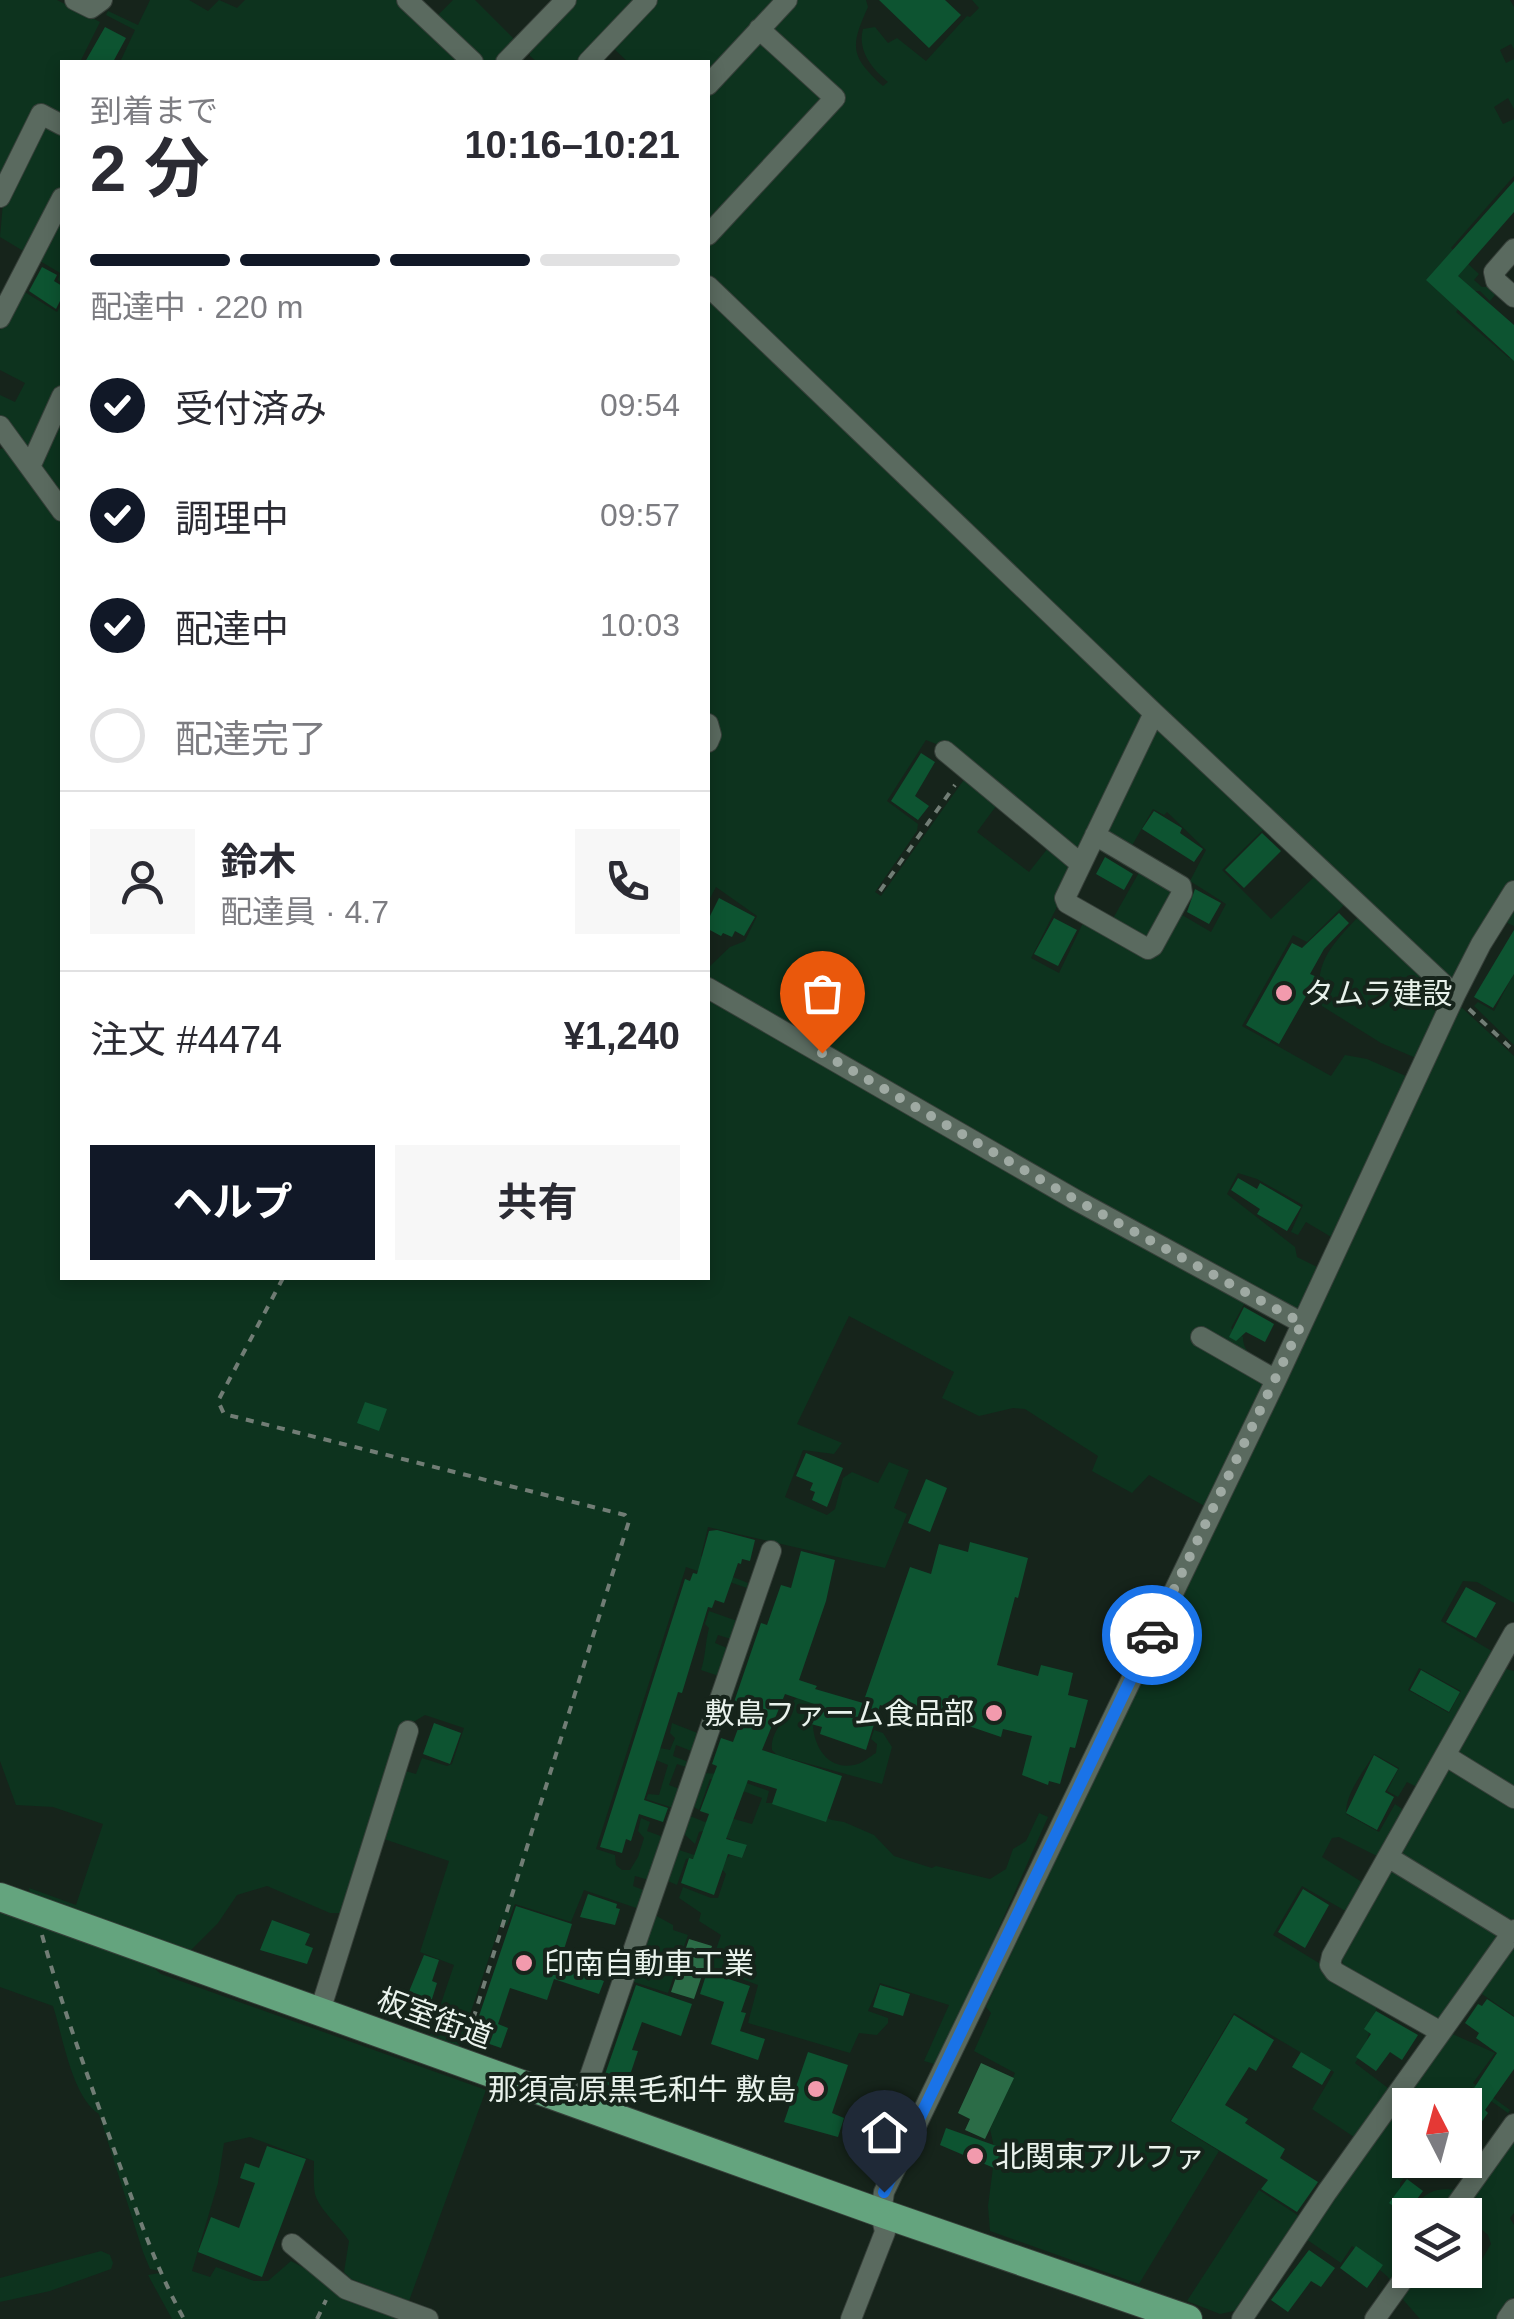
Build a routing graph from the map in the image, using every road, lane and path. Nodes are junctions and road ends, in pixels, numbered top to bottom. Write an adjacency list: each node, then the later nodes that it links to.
1 (75, 0): 2 (street)
2 (102, 0)
3 (407, 0): 8 (street)
4 (566, 0): 9 (street)
5 (647, 0): 10 (street)
6 (787, 0): 7 (street)
7 (760, 29): 11 (street); 15 (street)
8 (470, 60)
9 (508, 60)
10 (590, 60)
11 (710, 83)
12 (60, 124): 13 (street)
13 (0, 197)
14 (60, 202): 19 (street)
15 (710, 234)
16 (1514, 249): 18 (street)
17 (710, 288): 24 (street)
18 (1514, 296)
19 (0, 318)
20 (60, 400): 22 (street)
21 (0, 426): 22 (street)
22 (30, 467): 23 (street)
23 (60, 508)
24 (1154, 714): 27 (street); 32 (street)
25 (945, 751): 26 (street)
26 (966, 769): 28 (street); 29 (path)
27 (1094, 835): 28 (street); 28 (street)
28 (1081, 864)
29 (880, 891)
30 (1514, 891): 32 (street)
31 (710, 989): 35 (street)
32 (1455, 995): 33 (path); 35 (street)
33 (1514, 1052)
34 (282, 1280): 50 (path)
35 (1302, 1323): 37 (street)
36 (1201, 1337): 37 (street)
37 (1276, 1380): 54 (street)
38 (772, 1552): 51 (street)
39 (1514, 1633): 40 (street)
40 (1508, 1657): 42 (street)
41 (408, 1731): 48 (street)
42 (1446, 1756): 43 (street); 44 (street)
43 (1514, 1798)
44 (1388, 1857): 47 (street); 49 (street)
45 (0, 1896): 46 (main road, 板室街道)
46 (41, 1911): 48 (main road, 板室街道); 59 (path)
47 (1513, 1932): 49 (street)
48 (320, 2011): 50 (main road, 板室街道)
49 (1441, 2032): 64 (street)
50 (460, 2062): 51 (main road, 板室街道)
51 (580, 2105): 54 (main road, 板室街道)
52 (1514, 2124): 53 (street)
53 (1461, 2198)
54 (881, 2213): 62 (street); 63 (main road, 板室街道)
55 (292, 2244): 56 (street)
56 (335, 2282): 60 (path); 61 (street)
57 (1397, 2288): 65 (street)
58 (1514, 2310): 66 (street)
59 (184, 2319)
60 (318, 2319)
61 (428, 2319)
62 (851, 2319)
63 (1188, 2319)
64 (1242, 2319)
65 (1375, 2319)
66 (1507, 2319)

